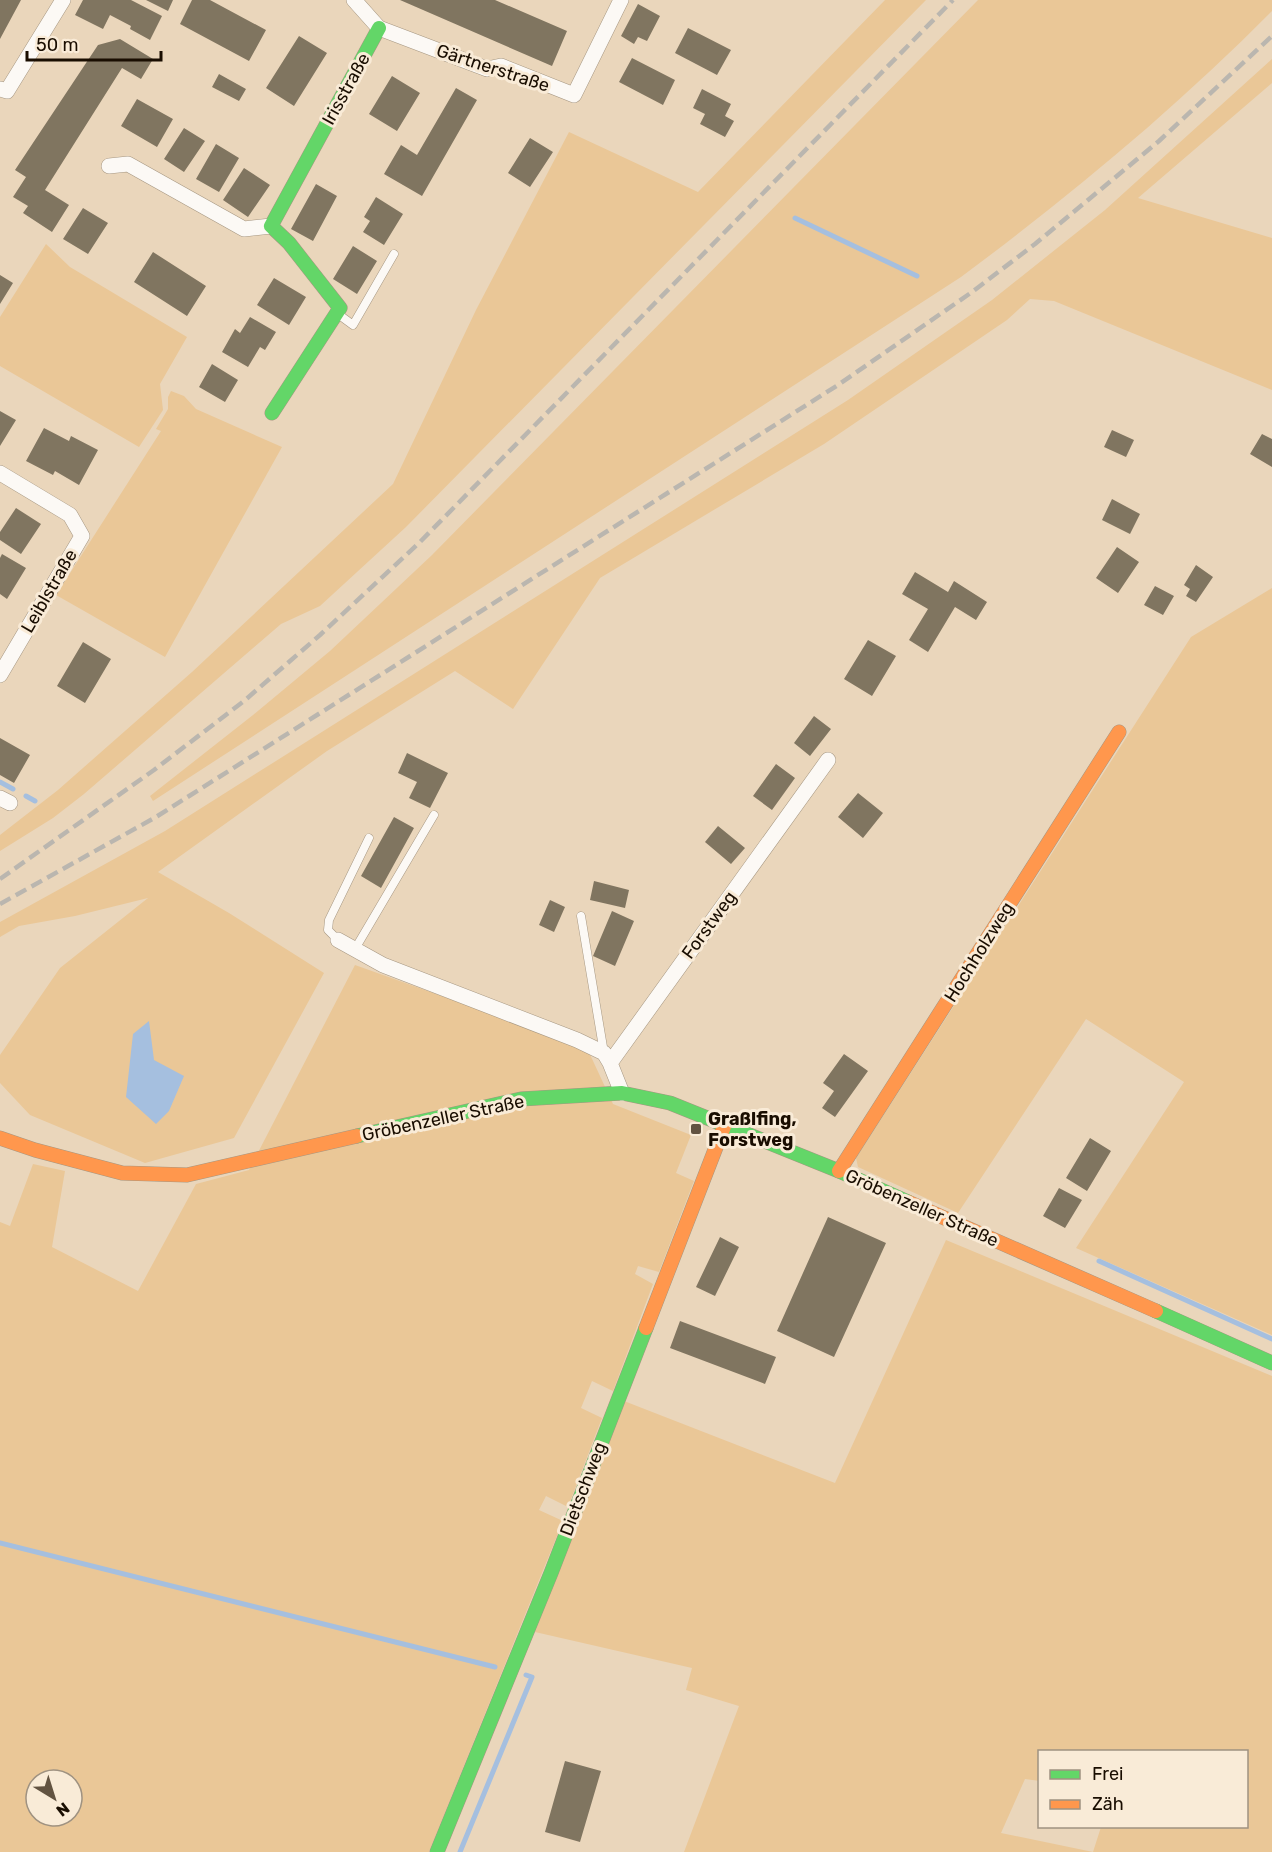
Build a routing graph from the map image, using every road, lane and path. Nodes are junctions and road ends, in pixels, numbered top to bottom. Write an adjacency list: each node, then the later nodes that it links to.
1 (63, 0): 5 (street)
2 (621, 0): 4 (street, Gärtnerstraße)
3 (358, 1): 4 (street)
4 (379, 28): 7 (street, Irisstraße)
5 (0, 89)
6 (109, 166): 7 (street)
7 (271, 226): 9 (street)
8 (394, 254): 9 (lane)
9 (336, 313): 10 (street)
10 (272, 413)
11 (0, 473): 12 (street, Leiblstraße)
12 (0, 675)
13 (1119, 732): 24 (street, Hochholzweg)
14 (828, 760): 20 (street, Forstweg)
15 (434, 815): 19 (lane)
16 (369, 838): 18 (lane)
17 (581, 916): 20 (lane)
18 (338, 940): 19 (street)
19 (355, 949): 20 (street)
20 (607, 1058): 21 (street)
21 (622, 1093): 22 (street, Gröbenzeller Straße); 23 (street, Gröbenzeller Straße)
22 (725, 1124): 24 (street, Gröbenzeller Straße); 26 (street, Dietschweg)
23 (0, 1138)
24 (839, 1171): 25 (street, Gröbenzeller Straße)
25 (1272, 1364)
26 (437, 1852)

